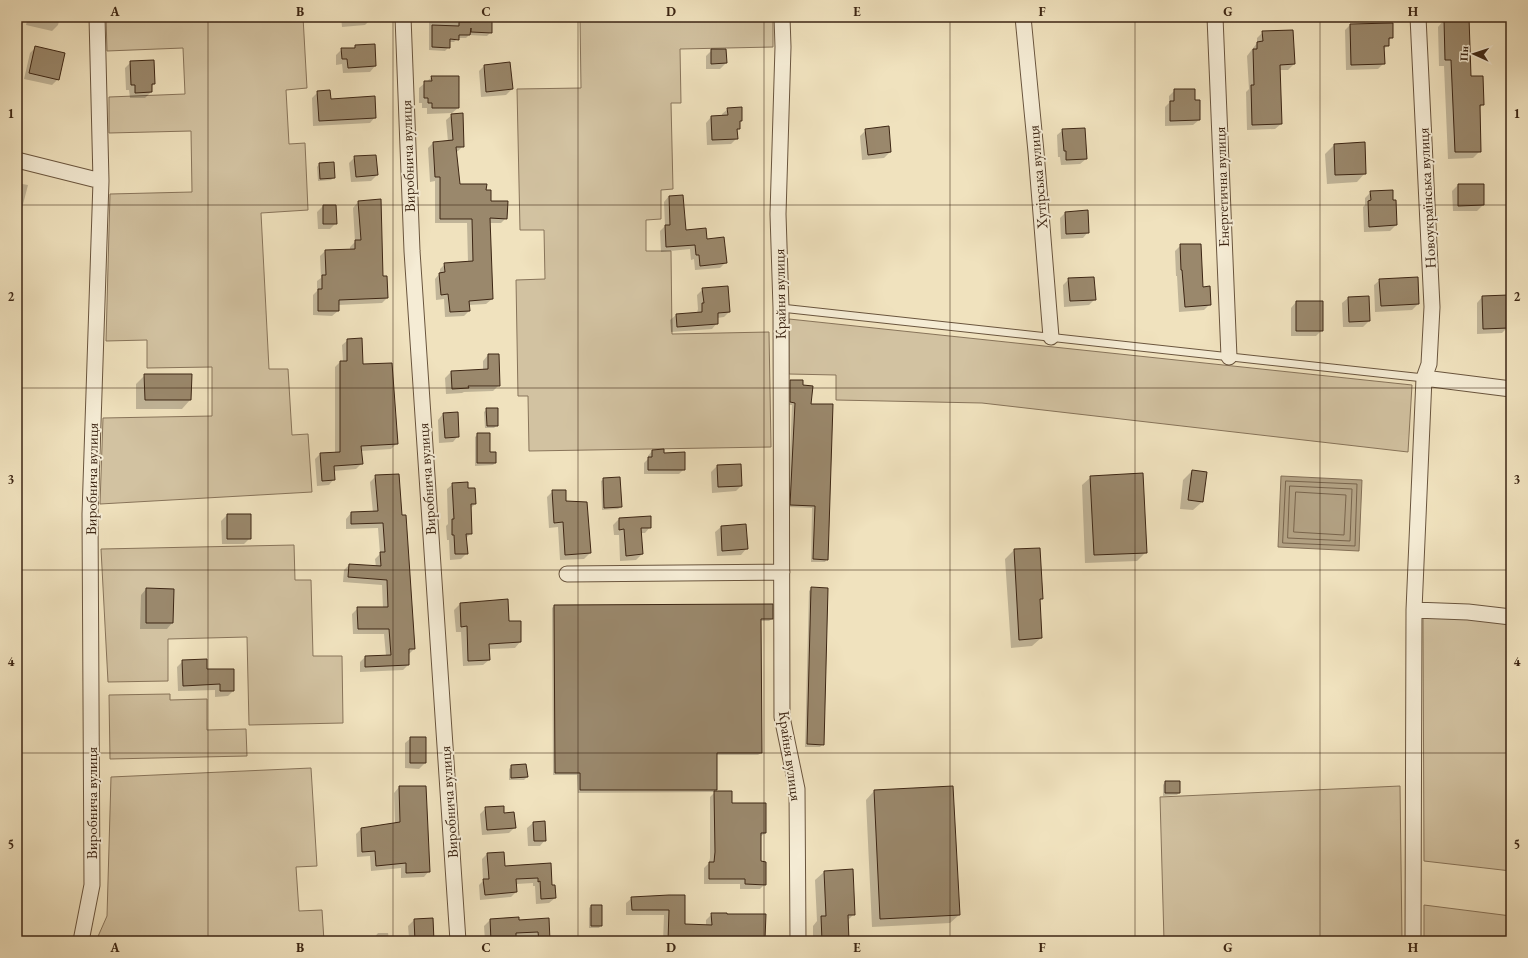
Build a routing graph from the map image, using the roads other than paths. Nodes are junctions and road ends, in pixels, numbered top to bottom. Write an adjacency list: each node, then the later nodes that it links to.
1 (97, 17): 8 (street, Виробнича вулиця)
2 (403, 17): 19 (street, Виробнича вулиця)
3 (782, 17): 9 (street, Крайня вулиця)
4 (1022, 17): 10 (street, Хутірська вулиця)
5 (1215, 17): 11 (street, Енергетична вулиця)
6 (1418, 17): 12 (street, Новоукраїнська вулиця)
7 (17, 160): 8 (street)
8 (101, 181): 18 (street, Виробнича вулиця)
9 (781, 308): 10 (lane); 14 (street, Крайня вулиця)
10 (1051, 337): 11 (lane)
11 (1229, 357): 12 (lane)
12 (1424, 378): 13 (street); 16 (street, Новоукраїнська вулиця)
13 (1511, 389)
14 (782, 572): 15 (street); 20 (street, Крайня вулиця)
15 (567, 574)
16 (1414, 610): 17 (street); 21 (street, Новоукраїнська вулиця)
17 (1511, 616)
18 (81, 941)
19 (458, 941)
20 (798, 941)
21 (1413, 941)

